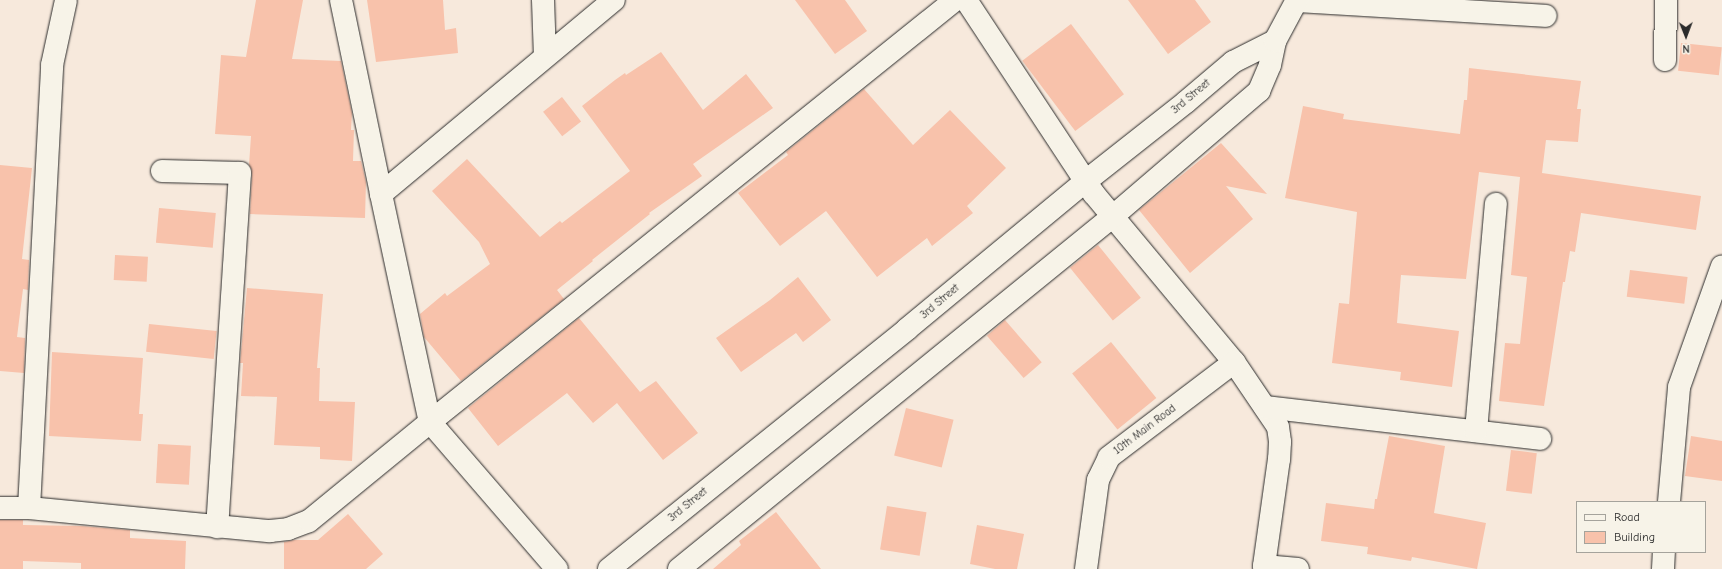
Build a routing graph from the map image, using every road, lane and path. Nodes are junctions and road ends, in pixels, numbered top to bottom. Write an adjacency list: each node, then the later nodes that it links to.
1 (66, 0): 26 (street)
2 (342, 0): 15 (street)
3 (543, 0): 11 (street)
4 (614, 0): 11 (street)
5 (955, 0): 21 (street)
6 (966, 0): 14 (street)
7 (1666, 0): 12 (street)
8 (1296, 1): 9 (street); 10 (street)
9 (1546, 16)
10 (1275, 42): 14 (street, 3rd Street); 17 (street)
11 (545, 56): 15 (street)
12 (1665, 60)
13 (162, 171): 27 (street)
14 (1086, 181): 17 (street); 31 (street, 3rd Street)
15 (381, 194): 21 (street)
16 (1496, 204): 22 (street)
17 (1112, 217): 19 (street); 32 (street)
18 (1722, 266): 24 (street)
19 (1234, 362): 20 (street); 33 (street, 10th Main Road)
20 (1264, 407): 22 (street); 29 (street)
21 (430, 422): 27 (street); 30 (street)
22 (1476, 431): 23 (street)
23 (1540, 439)
24 (1668, 501)
25 (0, 508): 26 (street)
26 (29, 508): 27 (street)
27 (218, 527)
28 (1664, 553): 35 (street)
29 (1264, 567): 34 (street)
30 (557, 569)
31 (609, 569)
32 (679, 569)
33 (1086, 569)
34 (1298, 569)
35 (1663, 569)

